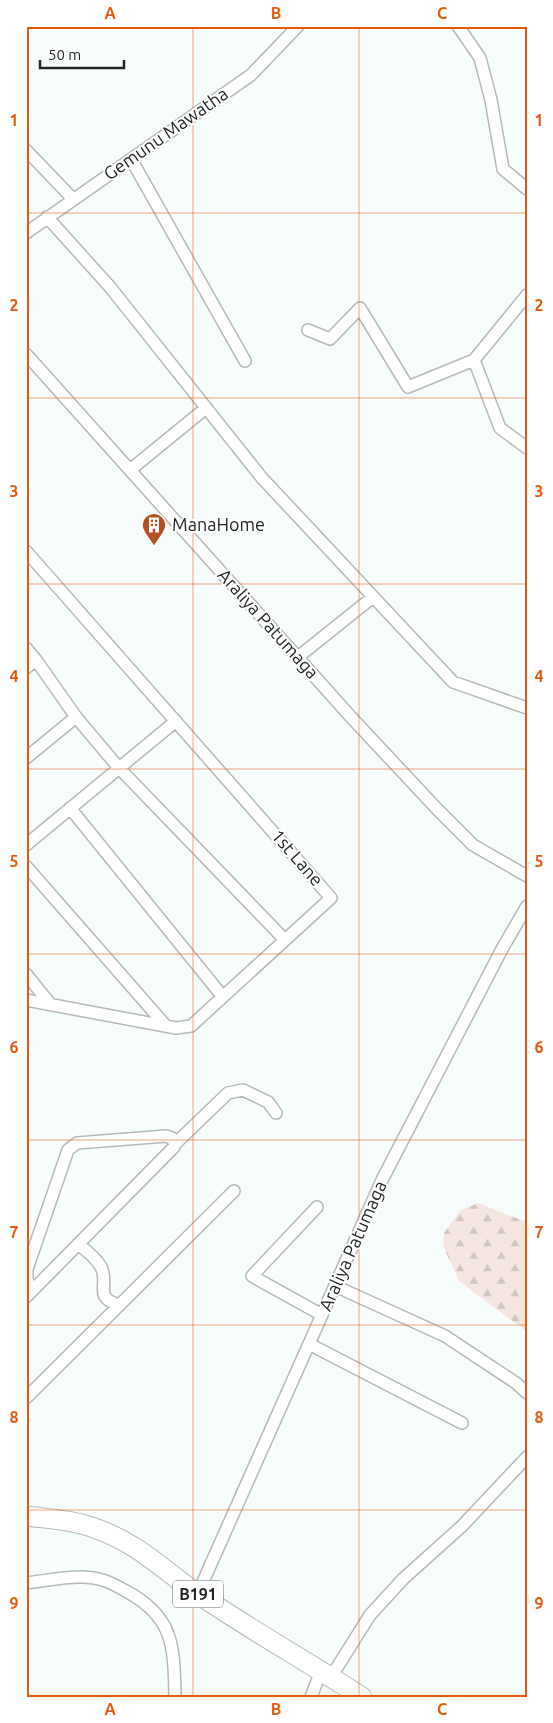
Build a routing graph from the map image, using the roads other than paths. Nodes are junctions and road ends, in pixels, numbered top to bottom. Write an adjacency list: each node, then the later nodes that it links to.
1 (298, 26): 4 (street, Gemunu Mawatha)
2 (458, 26): 5 (street)
3 (26, 150): 6 (street)
4 (131, 159): 6 (street, Gemunu Mawatha); 13 (street)
5 (527, 189)
6 (73, 199): 7 (street, Gemunu Mawatha)
7 (48, 217): 8 (street, Gemunu Mawatha); 14 (street)
8 (26, 233)
9 (527, 295): 12 (street)
10 (308, 330): 12 (street)
11 (26, 354): 16 (street, Araliya Patumaga)
12 (474, 360): 15 (street)
13 (245, 361)
14 (206, 408): 16 (street); 18 (street)
15 (527, 448)
16 (130, 470): 20 (street, Araliya Patumaga)
17 (26, 551): 25 (street, 1st Lane)
18 (373, 597): 20 (street); 23 (street)
19 (26, 648): 21 (street)
20 (298, 657): 31 (street, Araliya Patumaga)
21 (36, 660): 22 (street); 24 (street)
22 (26, 668)
23 (527, 708)
24 (76, 717): 26 (street); 27 (street)
25 (176, 721): 27 (street); 33 (street, 1st Lane)
26 (26, 758)
27 (119, 768): 28 (street); 33 (street)
28 (70, 808): 29 (street); 35 (street)
29 (26, 845)
30 (26, 866): 38 (street)
31 (527, 876)
32 (527, 906): 44 (street, Araliya Patumaga)
33 (285, 940): 35 (street, 1st Lane)
34 (26, 974): 37 (street)
35 (222, 997): 38 (street, 1st Lane)
36 (26, 1000): 37 (street, 1st Lane)
37 (51, 1005): 38 (street, 1st Lane)
38 (166, 1026)
39 (276, 1113): 40 (street)
40 (175, 1144): 43 (street); 45 (street)
41 (234, 1191): 46 (street)
42 (317, 1207): 47 (street)
43 (78, 1244): 45 (street); 46 (street)
44 (335, 1286): 47 (street, Araliya Patumaga); 49 (street)
45 (29, 1287)
46 (120, 1305): 50 (street)
47 (322, 1315): 48 (street, Araliya Patumaga)
48 (309, 1344): 51 (street); 55 (street, Araliya Patumaga)
49 (527, 1393)
50 (26, 1398)
51 (462, 1423)
52 (527, 1457): 56 (street)
53 (26, 1516): 55 (main road, B191)
54 (26, 1583): 57 (street)
55 (198, 1594): 56 (main road, B191)
56 (326, 1674): 58 (street); 59 (main road, B191)
57 (175, 1697)
58 (311, 1697)
59 (362, 1697)

